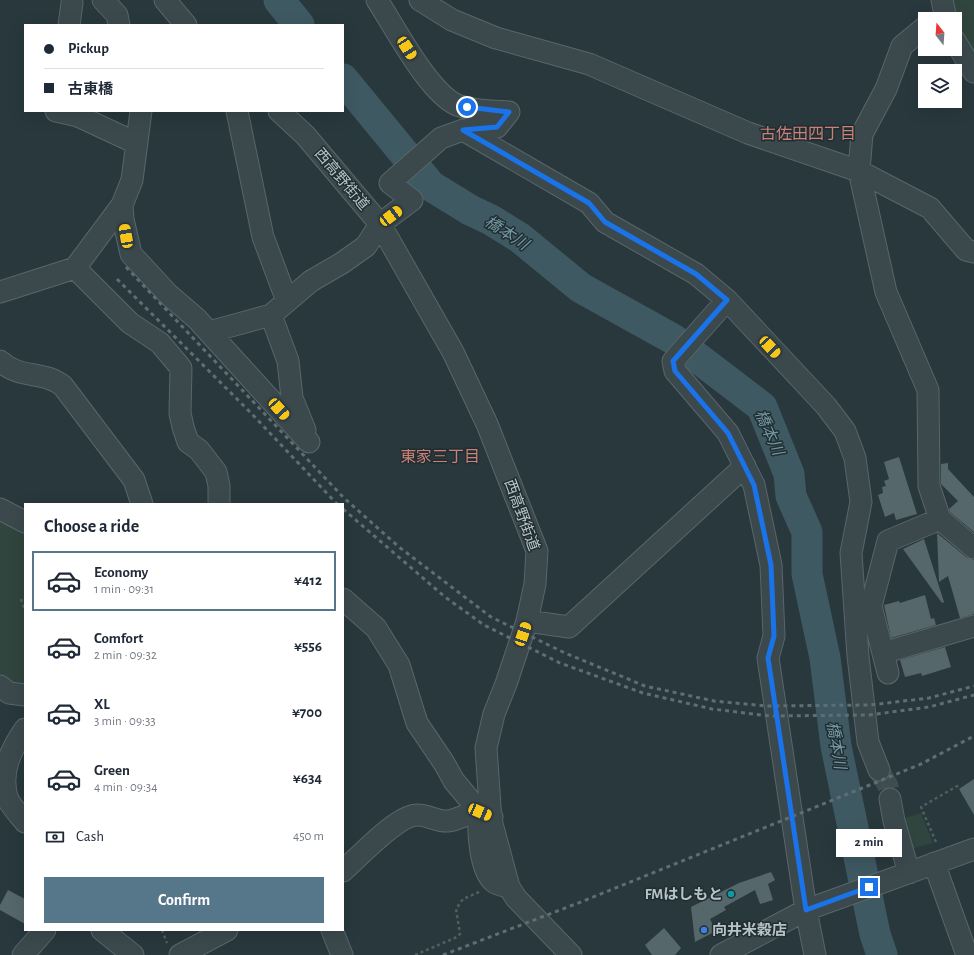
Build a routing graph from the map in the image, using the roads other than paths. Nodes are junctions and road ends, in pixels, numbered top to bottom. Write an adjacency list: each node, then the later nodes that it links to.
1 (103, 0): 7 (street)
2 (165, 0): 8 (street)
3 (377, 0): 16 (street)
4 (420, 0): 18 (street)
5 (72, 3): 6 (street)
6 (69, 24)
7 (119, 24)
8 (185, 24)
9 (918, 33): 18 (street)
10 (962, 52): 11 (street)
11 (974, 72)
12 (60, 112): 17 (street)
13 (142, 112): 17 (street)
14 (237, 112): 25 (street)
15 (280, 112): 20 (street, 西高野街道)
16 (463, 130): 20 (street); 24 (street)
17 (136, 143): 19 (street)
18 (859, 171): 21 (street); 33 (street)
19 (122, 205): 22 (street); 27 (street)
20 (380, 224): 25 (street); 37 (street, 西高野街道)
21 (974, 252)
22 (75, 268): 23 (street); 31 (street)
23 (0, 292)
24 (727, 300): 29 (street); 44 (street)
25 (287, 301): 26 (street)
26 (270, 315): 27 (street); 27 (street)
27 (210, 332)
28 (0, 362): 30 (street)
29 (745, 466): 37 (street); 52 (street)
30 (142, 503)
31 (219, 503)
32 (0, 509): 34 (street)
33 (940, 519): 35 (street); 39 (street)
34 (24, 521)
35 (974, 548)
36 (344, 600): 46 (street)
37 (527, 621): 46 (street, 西高野街道)
38 (974, 626): 39 (street)
39 (883, 653): 40 (street)
40 (888, 673)
41 (0, 686): 42 (street)
42 (24, 695)
43 (24, 731): 47 (street)
44 (879, 770)
45 (890, 799): 51 (street)
46 (486, 815): 50 (street); 61 (street, 西高野街道)
47 (24, 821)
48 (974, 849): 49 (street)
49 (938, 861): 51 (street); 64 (street)
50 (344, 870)
51 (909, 873): 52 (street)
52 (806, 910): 62 (street); 63 (street)
53 (44, 931): 57 (street)
54 (103, 931): 58 (street)
55 (225, 931): 59 (street)
56 (332, 931): 60 (street)
57 (24, 955)
58 (133, 955)
59 (180, 955)
60 (342, 955)
61 (571, 955)
62 (721, 955)
63 (815, 955)
64 (967, 955)

